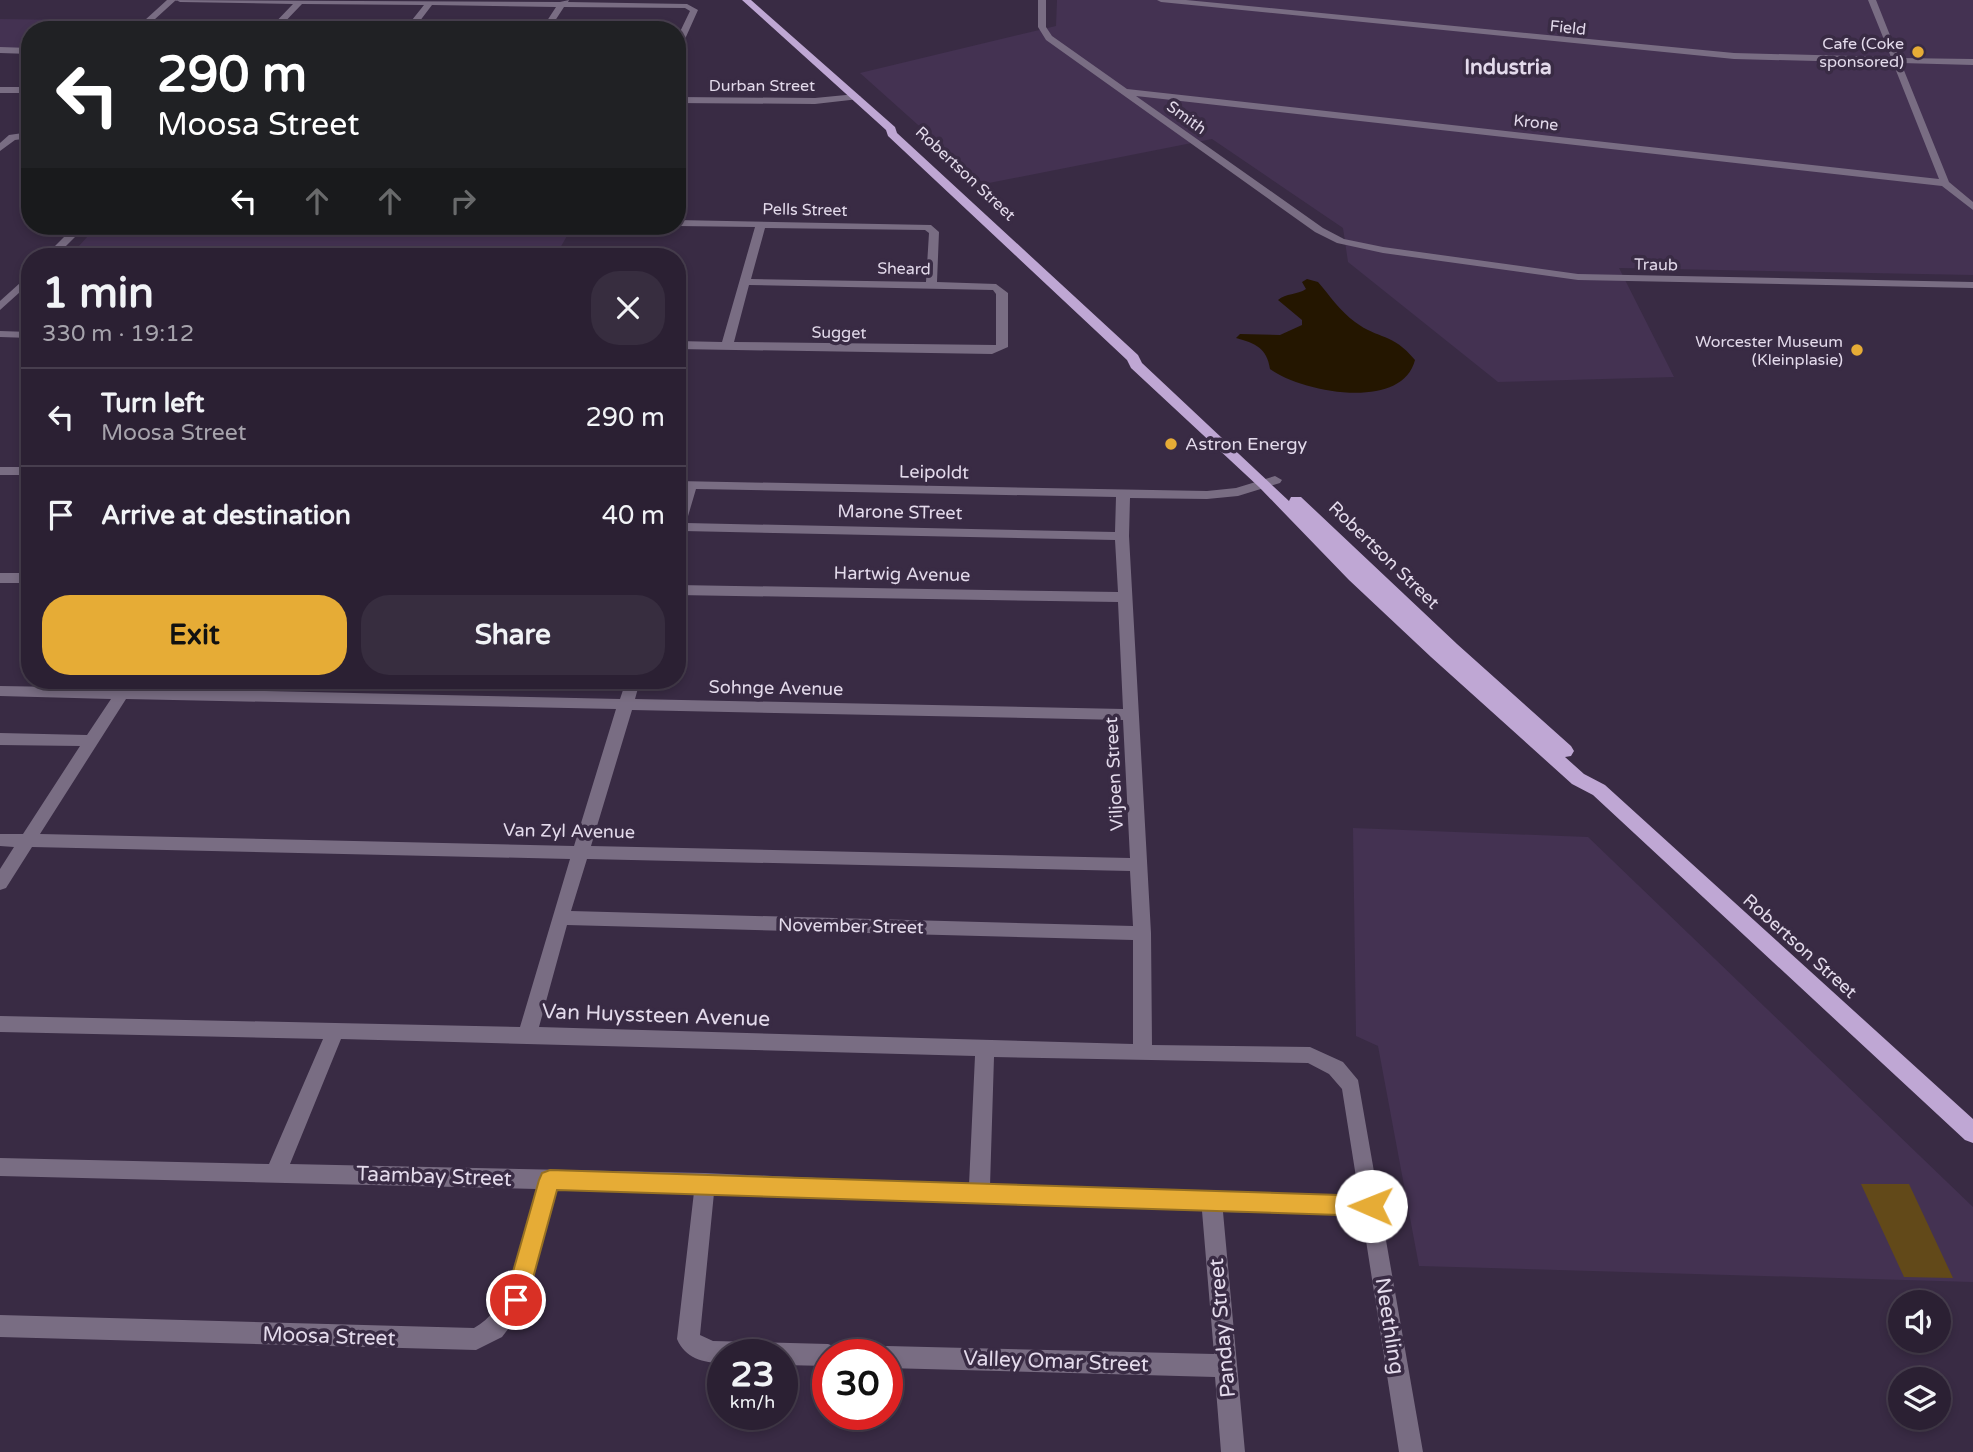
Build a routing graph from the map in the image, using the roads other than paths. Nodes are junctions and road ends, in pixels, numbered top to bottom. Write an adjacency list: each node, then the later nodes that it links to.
1 (172, 0): 10 (street)
2 (180, 0): 7 (street)
3 (746, 0): 22 (main road, Robertson Street)
4 (1042, 0): 21 (street, Smith)
5 (1161, 0): 17 (street, Field)
6 (1871, 0): 17 (street)
7 (301, 1): 8 (street); 11 (street)
8 (431, 2): 9 (street); 12 (street)
9 (563, 2): 13 (street); 14 (street)
10 (148, 21)
11 (281, 21)
12 (415, 21)
13 (551, 21)
14 (686, 28)
15 (0, 50): 16 (street)
16 (21, 51)
17 (1895, 60): 18 (street, Field); 26 (street)
18 (1973, 62)
19 (0, 90): 20 (street)
20 (21, 90)
21 (1124, 92): 26 (street, Krone); 31 (street, Smith)
22 (851, 98): 23 (street, Durban Street); 45 (main road, Robertson Street)
23 (686, 100)
24 (21, 133): 25 (street)
25 (0, 148)
26 (1945, 183): 27 (street)
27 (1973, 207)
28 (686, 223): 29 (street, Pells Street)
29 (761, 225): 33 (street); 34 (street, Pells Street)
30 (71, 235): 32 (street)
31 (1341, 241): 35 (street, Traub)
32 (59, 248)
33 (744, 282): 34 (street, Sheard); 41 (street)
34 (931, 284): 42 (street, Sheard)
35 (1973, 285)
36 (21, 286): 37 (street)
37 (0, 307)
38 (0, 334): 39 (street)
39 (21, 335)
40 (686, 345): 41 (street, Sugget)
41 (727, 346): 42 (street, Sugget)
42 (1000, 350)
43 (0, 471): 44 (street)
44 (21, 471)
45 (1266, 479): 47 (street, Leipoldt); 76 (main road, Robertson Street)
46 (686, 485): 47 (street, Leipoldt)
47 (1123, 492): 49 (street, Viljoen Street)
48 (686, 528): 49 (street, Marone STreet)
49 (1122, 536): 53 (street, Viljoen Street)
50 (0, 578): 51 (street)
51 (21, 578)
52 (686, 590): 53 (street, Hartwig Avenue)
53 (1126, 597): 60 (street, Viljoen Street)
54 (63, 689): 58 (street, Sohnge Avenue)
55 (125, 689): 62 (street)
56 (185, 689): 59 (street, Sohnge Avenue)
57 (631, 689): 59 (street)
58 (0, 691)
59 (626, 704): 60 (street, Sohnge Avenue); 65 (street)
60 (1130, 715): 66 (street, Viljoen Street)
61 (0, 740): 62 (street)
62 (91, 741): 64 (street)
63 (0, 840): 64 (street, Van Zyl Avenue)
64 (26, 841): 65 (street, Van Zyl Avenue); 67 (street)
65 (581, 853): 66 (street, Van Zyl Avenue); 68 (street)
66 (1138, 864): 69 (street, Viljoen Street)
67 (0, 883)
68 (560, 918): 69 (street, November Street); 72 (street)
69 (1142, 933): 74 (street, Viljoen Street)
70 (0, 1024): 71 (street, Van Huyssteen Avenue)
71 (335, 1032): 72 (street, Van Huyssteen Avenue); 78 (street)
72 (527, 1035): 73 (street, Van Huyssteen Avenue)
73 (985, 1047): 74 (street, Van Huyssteen Avenue); 81 (street)
74 (1143, 1053): 75 (street, Van Huyssteen Avenue)
75 (1310, 1055): 83 (street, Neethling)
76 (1973, 1133)
77 (0, 1167): 78 (street, Taambay Street)
78 (276, 1172): 79 (street, Taambay Street)
79 (550, 1180): 80 (street, Taambay Street); 84 (street, Moosa Street)
80 (705, 1183): 81 (street, Taambay Street); 85 (street)
81 (979, 1195): 82 (street, Taambay Street)
82 (1212, 1203): 83 (street, Taambay Street); 87 (street, Panday Street)
83 (1371, 1206): 89 (street, Neethling)
84 (0, 1326)
85 (812, 1355)
86 (903, 1357): 87 (street, Valley Omar Street)
87 (1224, 1366): 88 (street, Panday Street)
88 (1233, 1452)
89 (1411, 1452)

